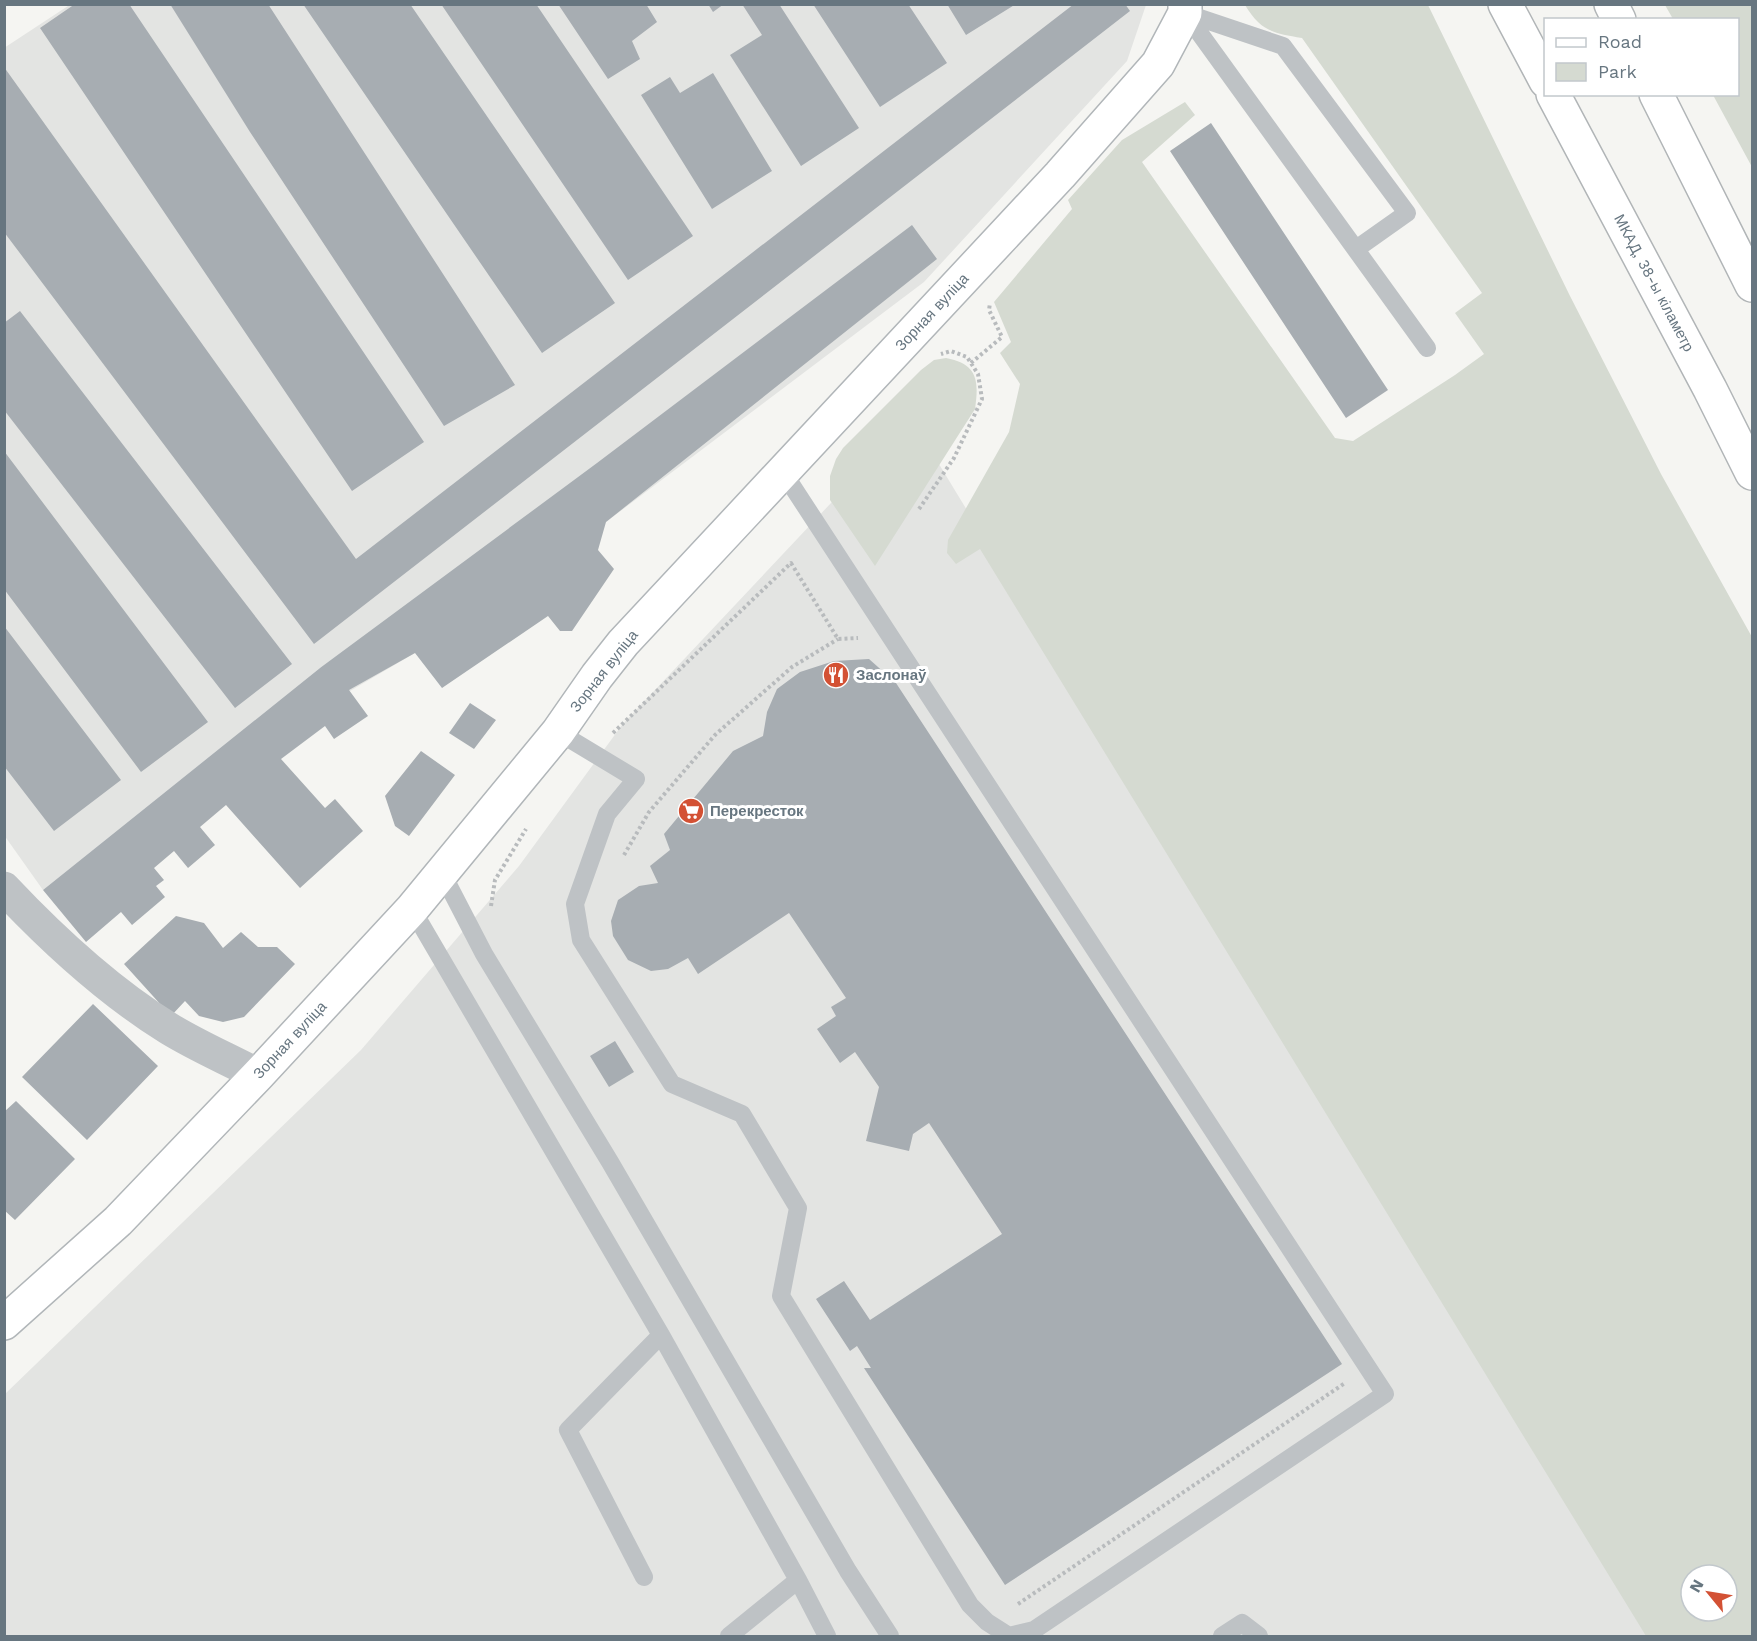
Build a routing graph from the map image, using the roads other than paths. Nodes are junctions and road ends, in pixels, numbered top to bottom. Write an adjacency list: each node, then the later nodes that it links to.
1 (1505, 4): 5 (main road)
2 (1611, 4): 4 (main road)
3 (1185, 9): 8 (lane); 8 (lane); 11 (main road, Зорная вуліца)
4 (1617, 18)
5 (1544, 79)
6 (1554, 96): 12 (main road, МКАД, 38-ы кіламетр)
7 (1657, 96): 9 (main road)
8 (1356, 249): 10 (lane)
9 (1752, 285)
10 (1427, 348)
11 (783, 472): 13 (main road, Зорная вуліца); 13 (lane)
12 (1752, 473)
13 (558, 732): 14 (main road, Зорная вуліца)
14 (442, 873): 16 (main road, Зорная вуліца); 24 (lane)
15 (4, 888): 17 (street)
16 (412, 909): 17 (main road, Зорная вуліца); 19 (lane)
17 (258, 1075): 18 (main road, Зорная вуліца)
18 (4, 1323)
19 (661, 1335): 20 (lane); 21 (lane)
20 (644, 1577)
21 (798, 1580): 22 (lane); 23 (lane)
22 (729, 1636)
23 (827, 1636)
24 (890, 1636)
25 (1222, 1636): 26 (lane)
26 (1259, 1636)

